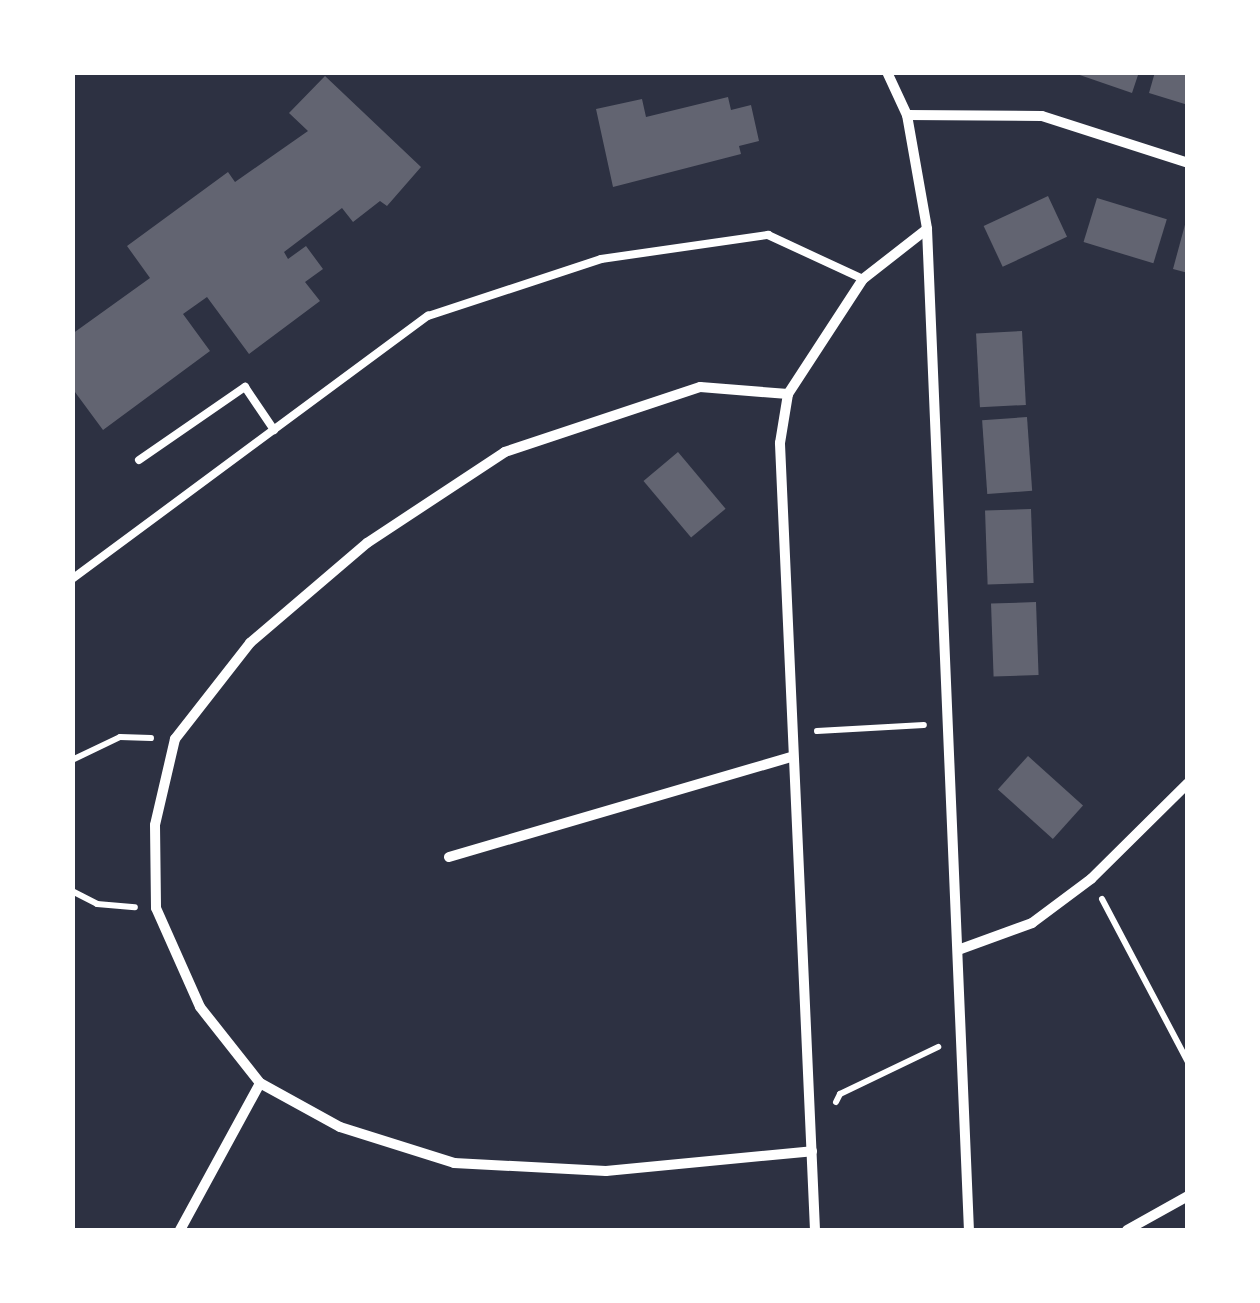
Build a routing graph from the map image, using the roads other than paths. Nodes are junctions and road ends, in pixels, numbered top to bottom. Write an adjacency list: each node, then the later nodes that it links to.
1 (887, 72): 2 (street)
2 (907, 116): 3 (street); 4 (street)
3 (1188, 163)
4 (927, 230): 5 (street); 13 (street)
5 (863, 279): 6 (street); 7 (lane)
6 (788, 394): 10 (street); 14 (street)
7 (274, 430): 8 (lane); 9 (lane)
8 (139, 460)
9 (72, 579)
10 (792, 757): 12 (street); 15 (street)
11 (1188, 783): 13 (street)
12 (450, 857)
13 (958, 950): 19 (street)
14 (260, 1083): 15 (street); 17 (street)
15 (812, 1151): 18 (street)
16 (1188, 1196): 20 (street)
17 (180, 1230)
18 (815, 1230)
19 (969, 1230)
20 (1127, 1230)

